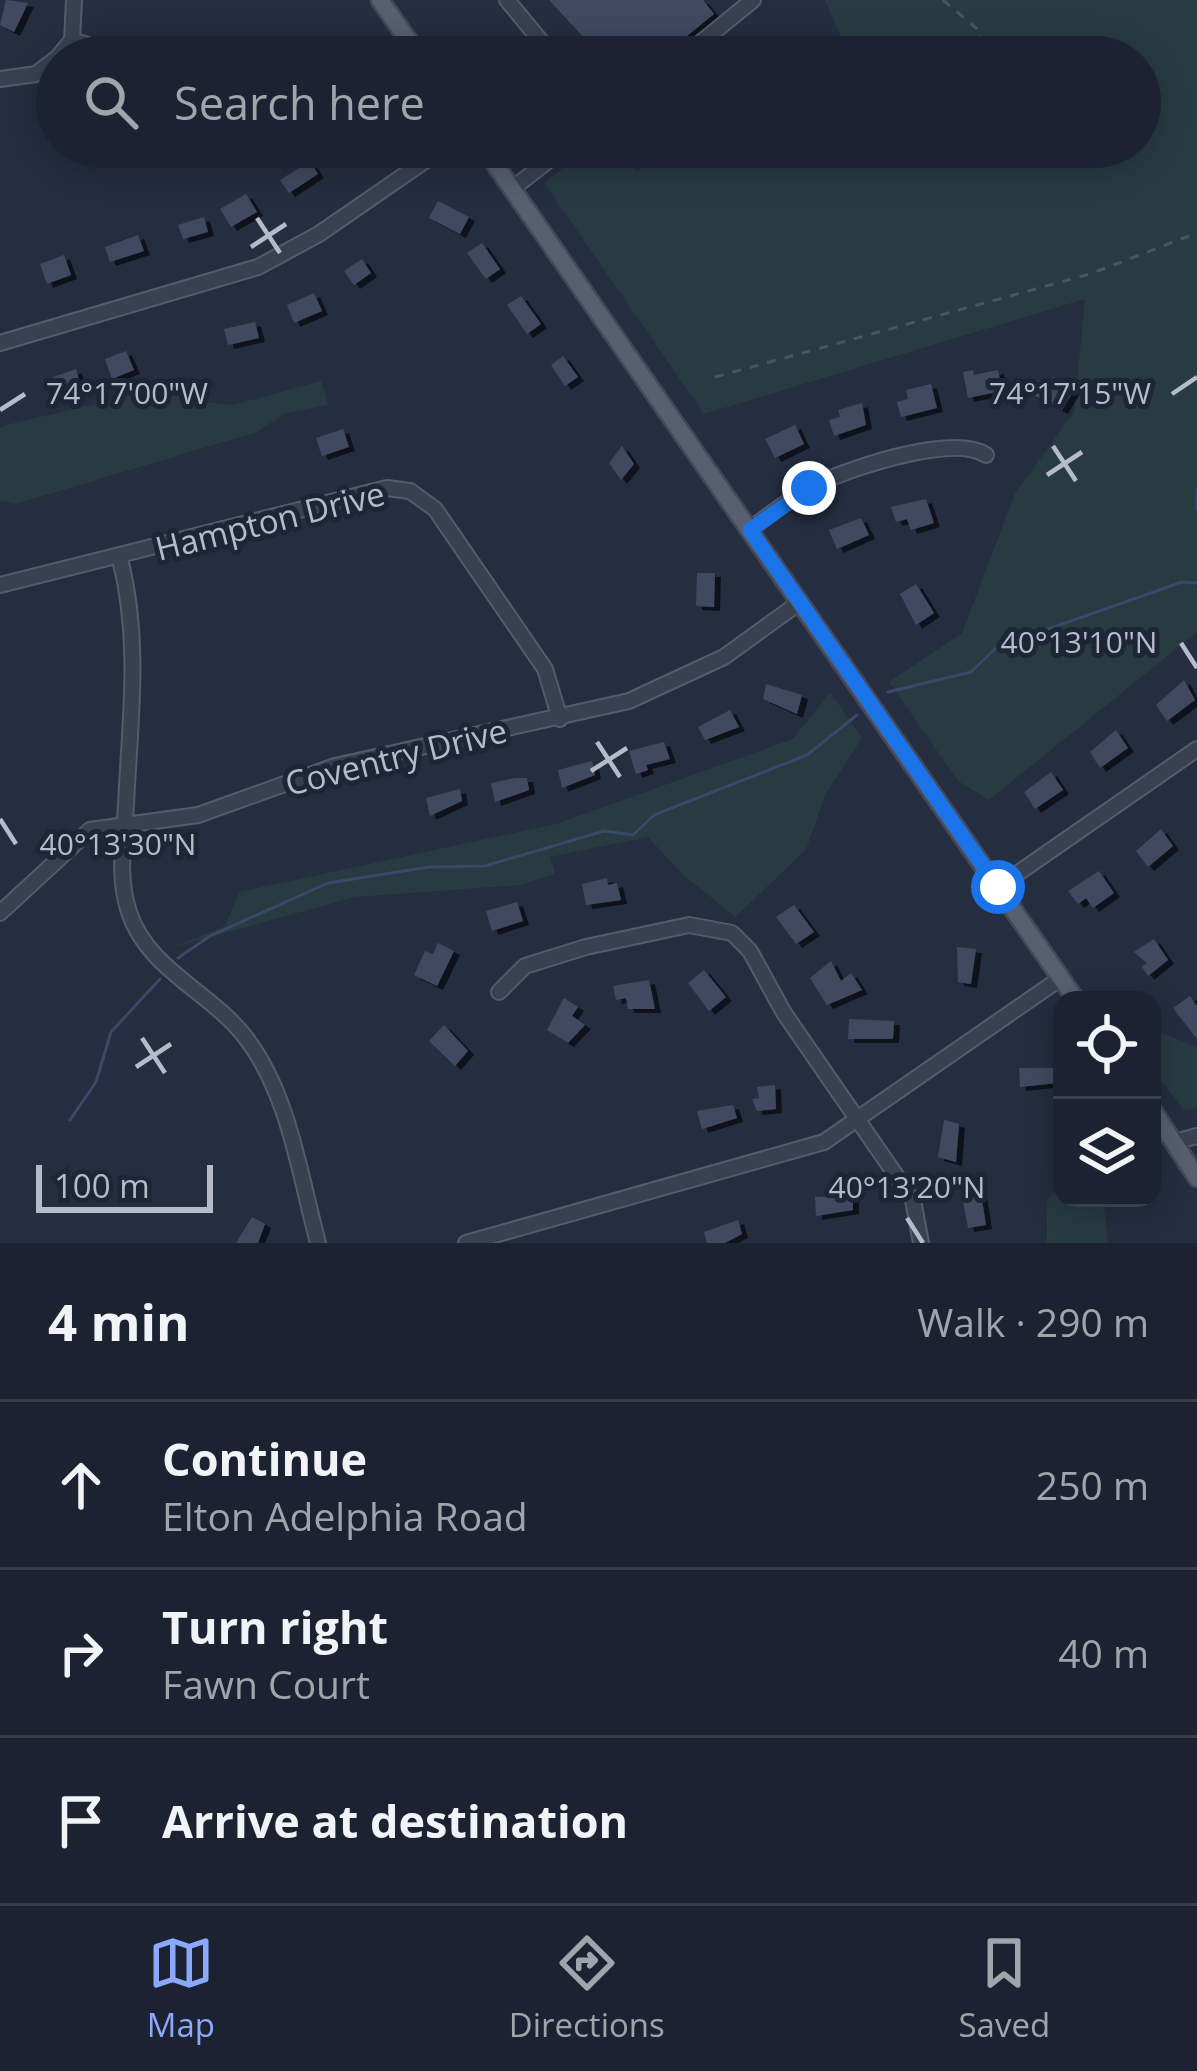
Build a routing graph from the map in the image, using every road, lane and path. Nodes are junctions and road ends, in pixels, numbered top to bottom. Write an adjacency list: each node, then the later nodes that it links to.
1 (74, 0): 6 (street)
2 (380, 0): 7 (main road)
3 (507, 0): 8 (street)
4 (753, 0): 9 (street)
5 (943, 0): 10 (path)
6 (72, 36)
7 (405, 36)
8 (534, 36)
9 (709, 36)
10 (980, 36)
11 (36, 74): 12 (street)
12 (0, 79)
13 (415, 168): 18 (street)
14 (498, 168): 16 (main road)
15 (539, 168): 16 (street)
16 (512, 189): 21 (main road)
17 (1197, 233): 19 (path)
18 (0, 344)
19 (715, 376)
20 (986, 455): 21 (street)
21 (750, 530): 24 (main road)
22 (120, 559): 23 (street, Hampton Drive); 25 (street, Hampton Drive); 27 (street)
23 (0, 585)
24 (800, 602): 25 (street, Coventry Drive); 28 (main road)
25 (560, 718): 27 (street, Coventry Drive)
26 (1197, 748): 28 (street)
27 (125, 821): 29 (street, Coventry Drive); 38 (street)
28 (998, 887): 30 (main road)
29 (0, 913)
30 (1061, 978): 31 (main road); 33 (street)
31 (1070, 991)
32 (500, 992): 33 (street)
33 (858, 1120): 39 (street); 40 (street)
34 (1161, 1122): 36 (main road)
35 (1197, 1136): 36 (street)
36 (1175, 1142): 37 (main road)
37 (1197, 1178)
38 (318, 1243)
39 (466, 1243)
40 (921, 1243)

